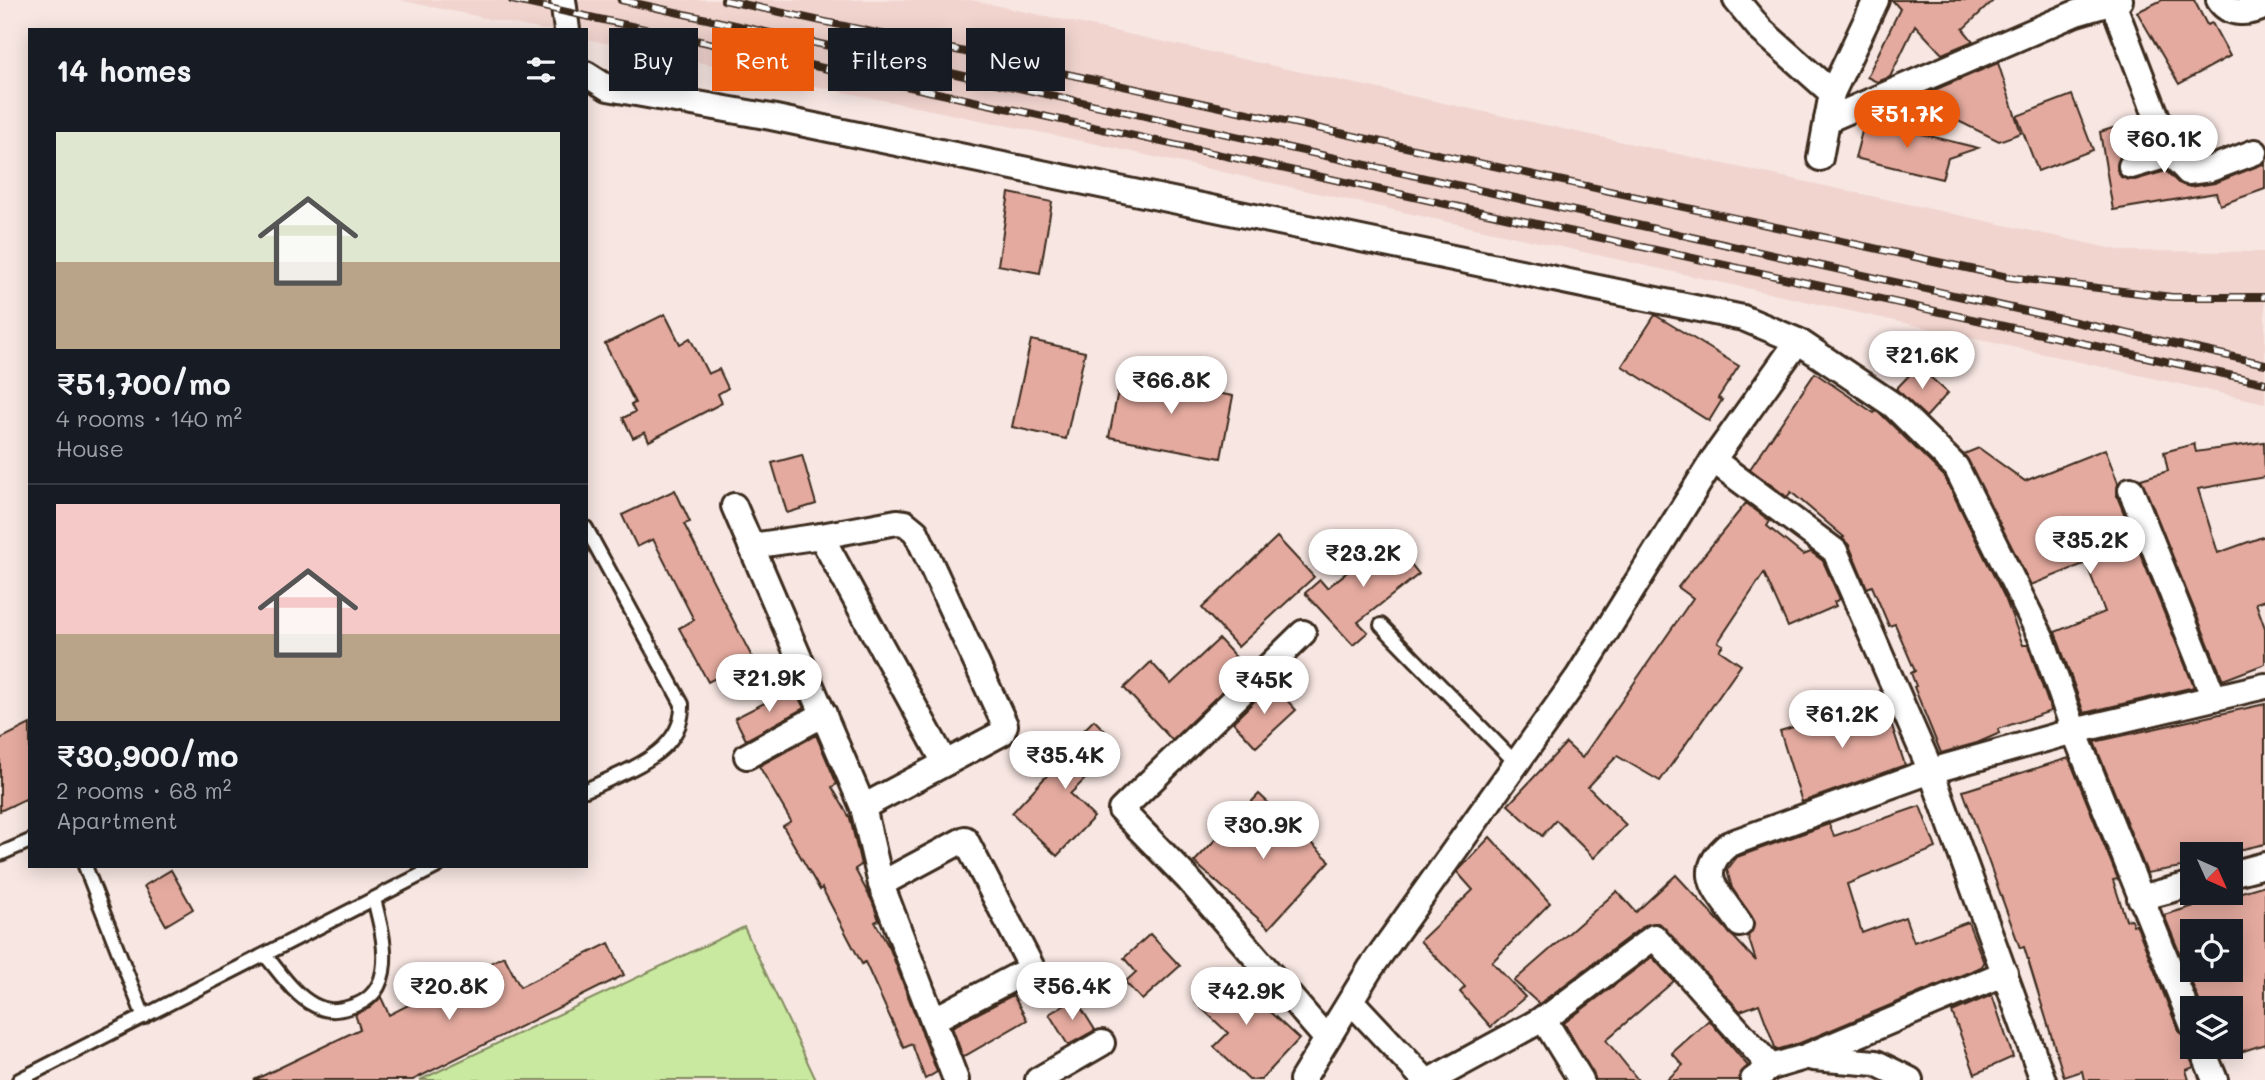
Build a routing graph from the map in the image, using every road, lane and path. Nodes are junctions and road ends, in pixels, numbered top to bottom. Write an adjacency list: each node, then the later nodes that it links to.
1 (563, 0): 8 (street)
2 (1736, 0): 10 (street)
3 (1876, 0): 10 (street)
4 (2219, 0): 6 (street)
5 (2117, 1): 7 (street); 13 (street)
6 (2265, 6)
7 (2077, 7): 11 (street)
8 (567, 28)
9 (588, 75): 16 (street)
10 (1832, 93): 11 (street)
11 (1827, 120): 14 (street)
12 (2255, 152): 13 (street)
13 (2171, 154): 15 (street)
14 (1820, 158)
15 (2131, 166)
16 (1798, 341): 17 (street); 28 (street)
17 (1713, 460): 31 (street); 32 (street)
18 (2131, 490): 26 (street)
19 (734, 506): 22 (street)
20 (588, 532): 33 (lane)
21 (821, 536): 22 (street); 30 (street); 30 (street)
22 (751, 546): 27 (street)
23 (1381, 625): 31 (lane)
24 (1303, 633): 53 (street)
25 (2265, 686): 26 (street)
26 (2214, 698): 28 (street)
27 (824, 714): 29 (street); 34 (street)
28 (2074, 731): 32 (street); 43 (street)
29 (747, 756)
30 (945, 763): 34 (street)
31 (1516, 763): 49 (street)
32 (1931, 771): 45 (street); 47 (street)
33 (588, 789)
34 (863, 807): 41 (street)
35 (28, 842): 36 (lane)
36 (0, 854)
37 (2265, 865): 40 (street)
38 (86, 868): 50 (lane)
39 (434, 868): 44 (lane)
40 (2244, 871)
41 (881, 884): 52 (street); 52 (street)
42 (2180, 887): 43 (street)
43 (2140, 898): 48 (street)
44 (374, 899): 46 (lane); 46 (lane)
45 (1740, 924)
46 (265, 955): 50 (lane)
47 (2005, 973): 55 (street); 66 (street)
48 (2181, 996)
49 (1351, 1001): 53 (street); 62 (street)
50 (144, 1017): 58 (lane)
51 (1544, 1018): 57 (street); 63 (street); 64 (street)
52 (933, 1020): 59 (street)
53 (1325, 1037): 61 (street)
54 (1102, 1043): 60 (street)
55 (1805, 1058): 57 (street); 65 (street)
56 (2206, 1059): 67 (street)
57 (1762, 1073)
58 (19, 1080)
59 (956, 1080)
60 (1038, 1080)
61 (1302, 1080)
62 (1425, 1080)
63 (1431, 1080)
64 (1581, 1080)
65 (1910, 1080)
66 (2043, 1080)
67 (2215, 1080)

